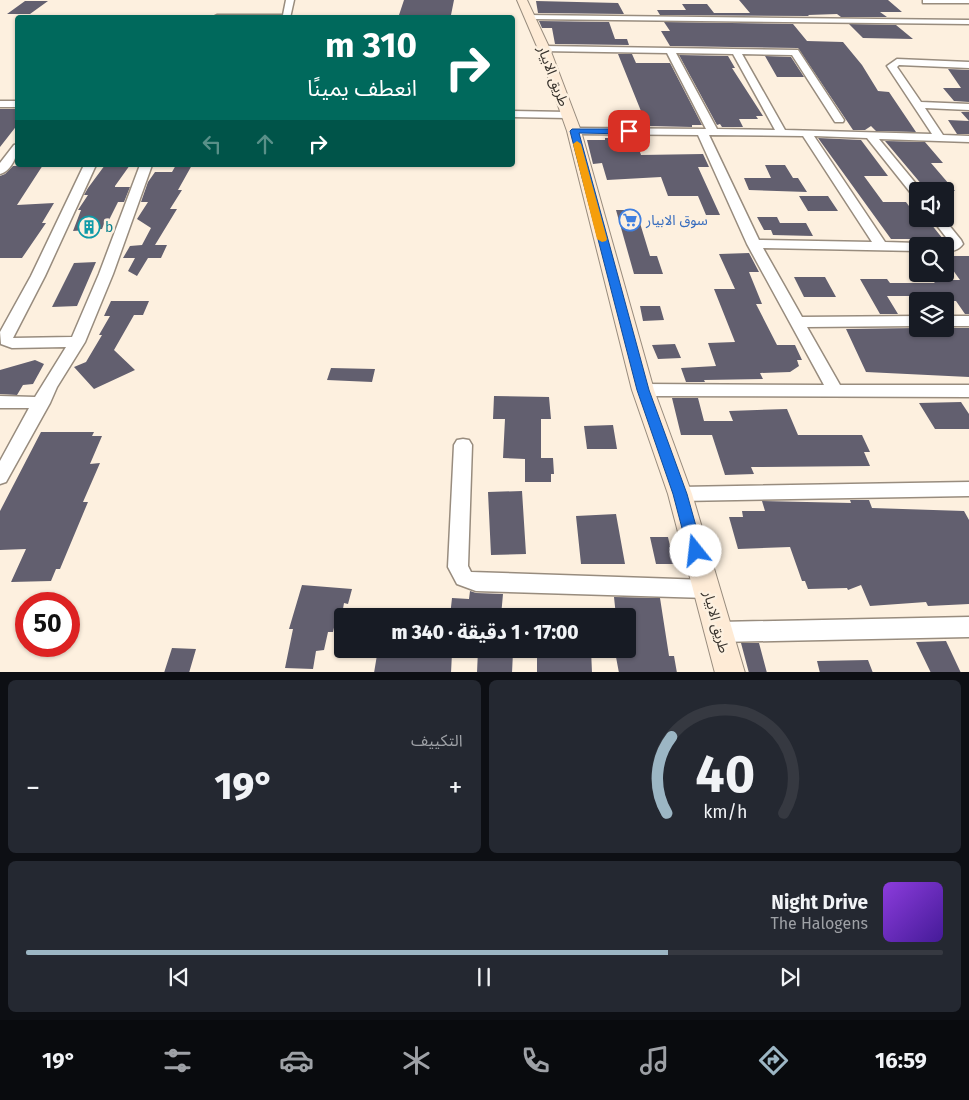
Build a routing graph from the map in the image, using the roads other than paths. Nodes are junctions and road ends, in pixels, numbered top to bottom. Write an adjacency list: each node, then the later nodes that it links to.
1 (290, 0): 5 (street)
2 (926, 0): 3 (street); 6 (street)
3 (969, 1)
4 (526, 9): 6 (street); 8 (main road, طريق الابيار)
5 (286, 15)
6 (948, 22): 7 (street)
7 (969, 22)
8 (544, 49): 9 (street); 18 (main road, طريق الابيار)
9 (670, 50): 10 (street); 19 (street)
10 (736, 51): 17 (street); 20 (street)
11 (969, 65): 14 (street)
12 (0, 104): 13 (street)
13 (15, 104)
14 (918, 105): 15 (street); 23 (street)
15 (969, 107)
16 (515, 114): 18 (street)
17 (839, 120)
18 (571, 123): 19 (street); 40 (main road, طريق الابيار)
19 (707, 132): 20 (street); 32 (street)
20 (782, 133): 21 (street)
21 (806, 133): 22 (street); 33 (street)
22 (870, 134): 23 (street); 29 (street)
23 (940, 138): 24 (street)
24 (969, 139)
25 (15, 150): 28 (street)
26 (89, 167): 39 (street)
27 (145, 167): 39 (street)
28 (0, 171)
29 (909, 183)
30 (944, 227): 31 (street)
31 (953, 237)
32 (754, 244): 33 (street); 38 (street)
33 (880, 246): 34 (street)
34 (909, 247)
35 (969, 320): 37 (street)
36 (909, 321): 38 (street)
37 (954, 321)
38 (798, 322): 41 (street)
39 (77, 342): 44 (street)
40 (643, 390): 41 (street); 48 (main road, طريق الابيار)
41 (835, 392): 42 (street)
42 (969, 392)
43 (0, 402): 44 (street)
44 (42, 403): 46 (street)
45 (463, 445): 49 (street)
46 (0, 477)
47 (969, 490): 48 (street)
48 (680, 494): 49 (main road, طريق الابيار)
49 (707, 589): 51 (main road, طريق الابيار)
50 (969, 627): 51 (street)
51 (718, 632): 52 (main road, طريق الابيار)
52 (730, 672)

